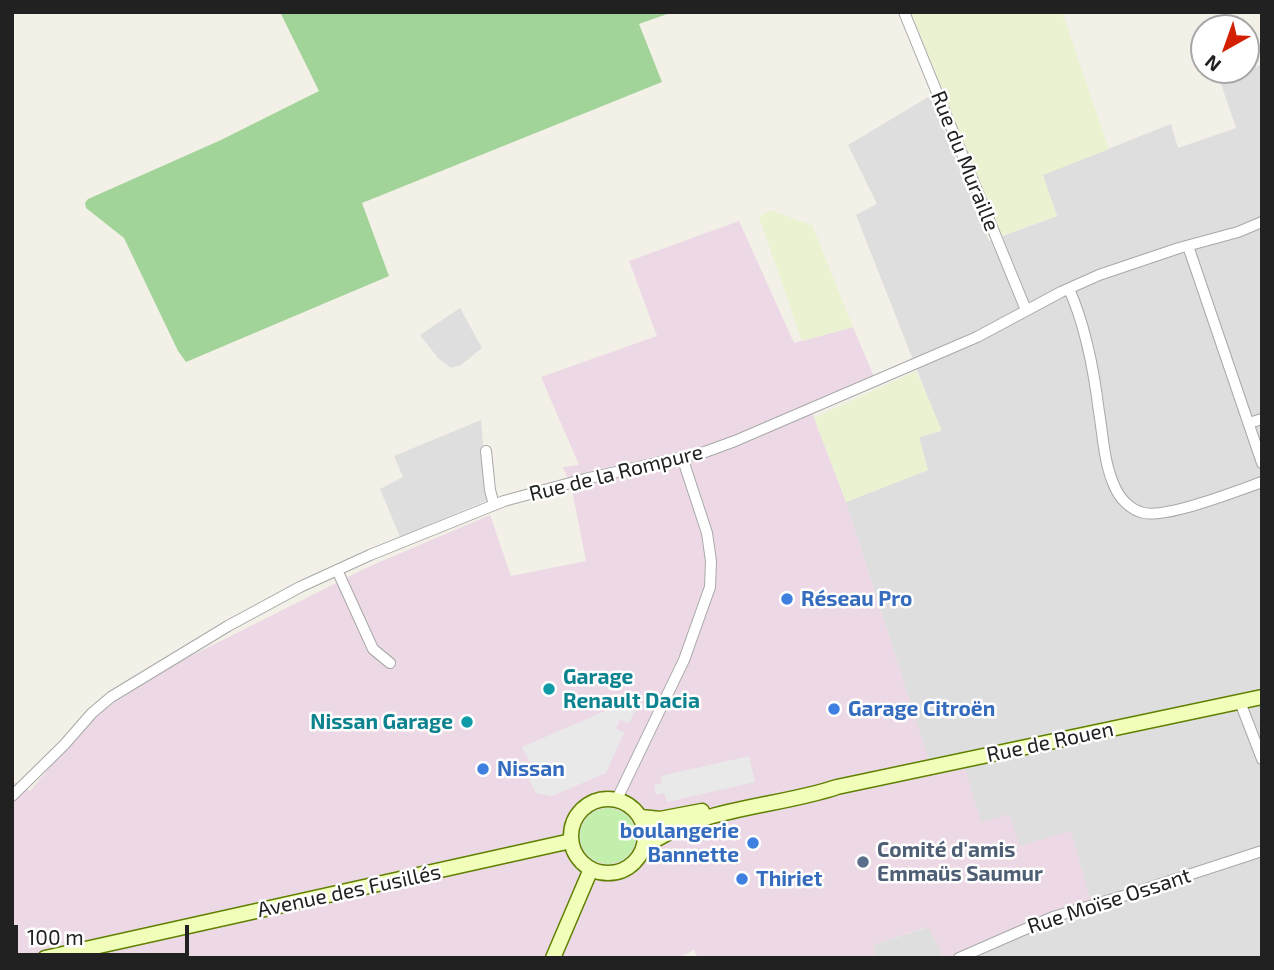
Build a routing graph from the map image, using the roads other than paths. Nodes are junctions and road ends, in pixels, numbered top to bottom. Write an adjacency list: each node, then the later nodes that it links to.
1 (904, 12): 5 (street, Rue du Muraille)
2 (1262, 222): 3 (street, Rue de la Rompure)
3 (1188, 246): 4 (street, Rue de la Rompure); 7 (street)
4 (1069, 289): 5 (street, Rue de la Rompure); 11 (street)
5 (1026, 310): 9 (street, Rue de la Rompure)
6 (1262, 419): 7 (street)
7 (1249, 424): 10 (street)
8 (486, 451): 12 (street)
9 (682, 457): 12 (street, Rue de la Rompure); 20 (street)
10 (1262, 463)
11 (1262, 482)
12 (494, 505): 13 (street, Rue de la Rompure)
13 (337, 570): 14 (street); 19 (street, Rue de la Rompure)
14 (390, 663)
15 (1262, 697): 16 (main road, Rue de Rouen)
16 (1240, 702): 17 (street); 18 (main road, Rue de Rouen)
17 (1262, 759)
18 (837, 787): 21 (main road, Rue de Rouen); 23 (main road, Rue de Rouen)
19 (12, 796)
20 (617, 799): 21 (main road); 22 (main road)
21 (641, 817): 23 (main road)
22 (571, 841): 25 (main road); 26 (main road, Avenue des Fusillés)
23 (644, 848): 25 (main road)
24 (1262, 850): 28 (street, Rue Moïse Ossant)
25 (591, 869): 27 (main road)
26 (45, 958)
27 (553, 958)
28 (959, 958)

